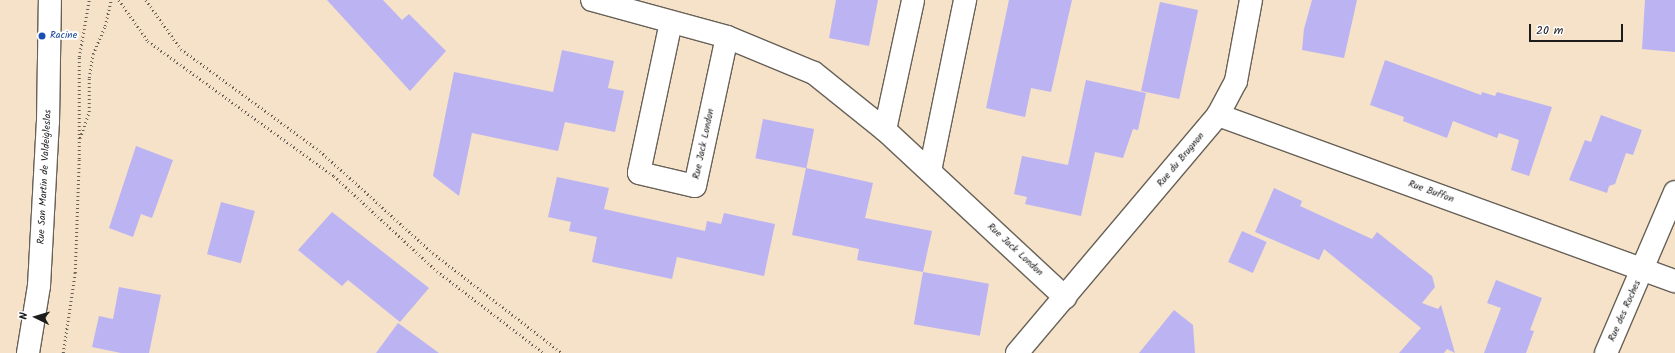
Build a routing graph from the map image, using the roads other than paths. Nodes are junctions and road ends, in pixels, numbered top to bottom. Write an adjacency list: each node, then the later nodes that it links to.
1 (50, 0): 15 (street, Rue San Martin de Valdeigleslas)
2 (592, 0): 6 (street, Rue Jack London)
3 (913, 0): 9 (street)
4 (965, 0): 10 (street)
5 (1251, 0): 8 (street, Rue du Brugnon)
6 (671, 22): 7 (street, Rue Jack London); 7 (street, Rue Jack London)
7 (727, 37): 9 (street, Rue Jack London)
8 (1218, 115): 12 (street, Rue Buffon); 14 (street, Rue du Brugnon)
9 (885, 130): 10 (street, Rue Jack London)
10 (930, 171): 14 (street, Rue Jack London)
11 (1675, 192): 12 (street, Rue des Roches)
12 (1644, 268): 13 (street, Rue des Roches); 17 (street, Rue des Roches)
13 (1675, 281)
14 (1065, 297): 16 (street, Rue du Brugnon)
15 (28, 353)
16 (1017, 353)
17 (1606, 353)

